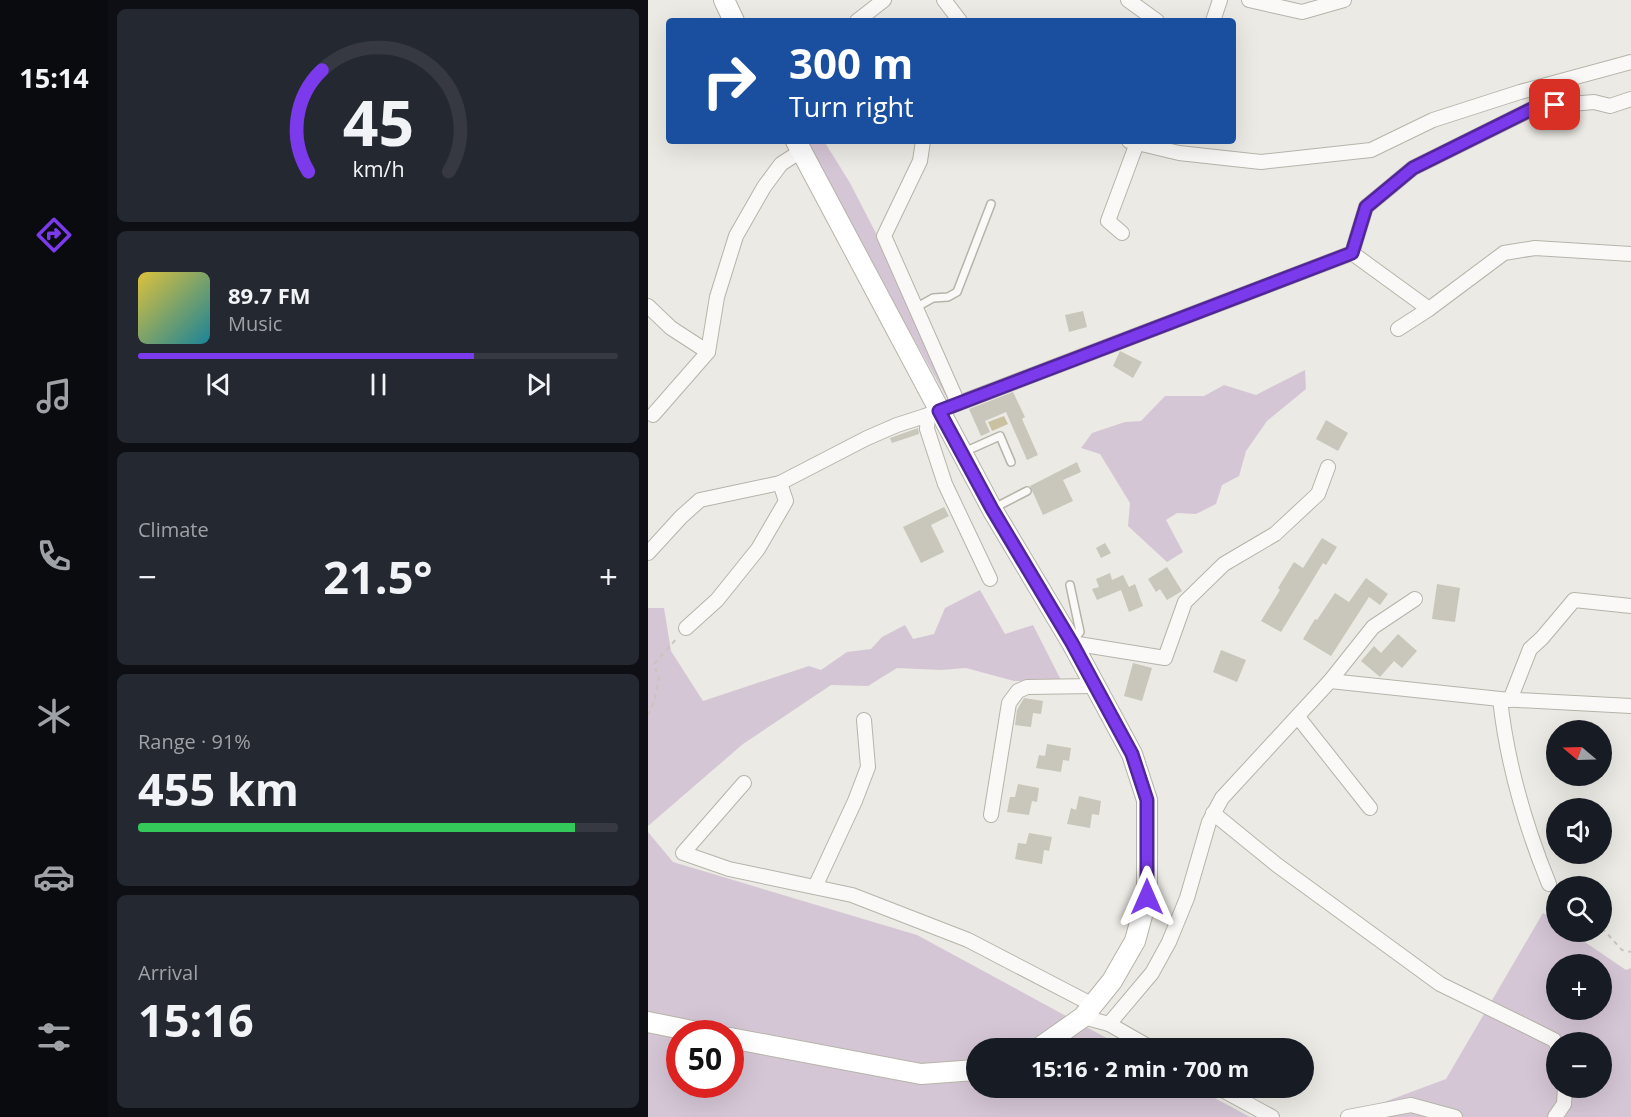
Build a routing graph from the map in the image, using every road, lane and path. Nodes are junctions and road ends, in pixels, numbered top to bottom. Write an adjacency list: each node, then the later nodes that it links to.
1 (724, 0): 8 (main road)
2 (884, 0): 9 (street)
3 (944, 0): 10 (street)
4 (1128, 0): 11 (street)
5 (1220, 0): 12 (street)
6 (1249, 0): 7 (street)
7 (1344, 0)
8 (733, 18)
9 (862, 18)
10 (958, 18)
11 (1153, 18)
12 (1214, 18)
13 (1631, 62): 17 (street)
14 (1631, 99): 21 (street)
15 (923, 144): 24 (street)
16 (1132, 144): 20 (street)
17 (1141, 144)
18 (798, 146): 27 (street); 29 (main road)
19 (991, 204): 24 (lane)
20 (1122, 233)
21 (1352, 253): 25 (street); 28 (street)
22 (1631, 254): 25 (street)
23 (648, 306): 27 (street)
24 (917, 307): 28 (street)
25 (1429, 309): 26 (street)
26 (1398, 329)
27 (708, 352): 30 (street)
28 (958, 403): 29 (street)
29 (934, 413): 31 (main road); 34 (street); 38 (street)
30 (653, 415)
31 (962, 453): 32 (lane); 36 (main road)
32 (1011, 462)
33 (1328, 467): 43 (street)
34 (780, 483): 37 (street); 42 (street)
35 (1027, 491): 36 (lane)
36 (992, 509): 43 (main road)
37 (648, 553)
38 (990, 579)
39 (1070, 585): 43 (lane)
40 (1415, 599): 44 (street)
41 (1631, 606): 46 (street)
42 (686, 628): 48 (path)
43 (1072, 643): 45 (main road)
44 (1330, 681): 46 (street); 49 (street)
45 (1095, 686): 54 (street); 59 (main road)
46 (1505, 699): 47 (street); 55 (street)
47 (1631, 706)
48 (648, 715)
49 (1298, 717): 52 (street); 53 (street)
50 (864, 720): 56 (street)
51 (744, 783): 56 (street)
52 (1370, 808)
53 (1214, 813): 61 (street); 63 (street)
54 (991, 815)
55 (1546, 877)
56 (815, 887): 59 (street)
57 (1612, 939): 58 (path)
58 (1631, 952)
59 (1088, 1011): 61 (street); 64 (main road)
60 (648, 1022): 62 (main road)
61 (1109, 1024): 65 (street)
62 (666, 1026)
63 (1546, 1036)
64 (1052, 1038)
65 (1134, 1038)
66 (744, 1041): 67 (main road)
67 (966, 1071)
68 (1237, 1098): 70 (street)
69 (1564, 1098): 73 (street)
70 (1272, 1117)
71 (1348, 1117): 72 (street)
72 (1455, 1117)
73 (1555, 1117)

